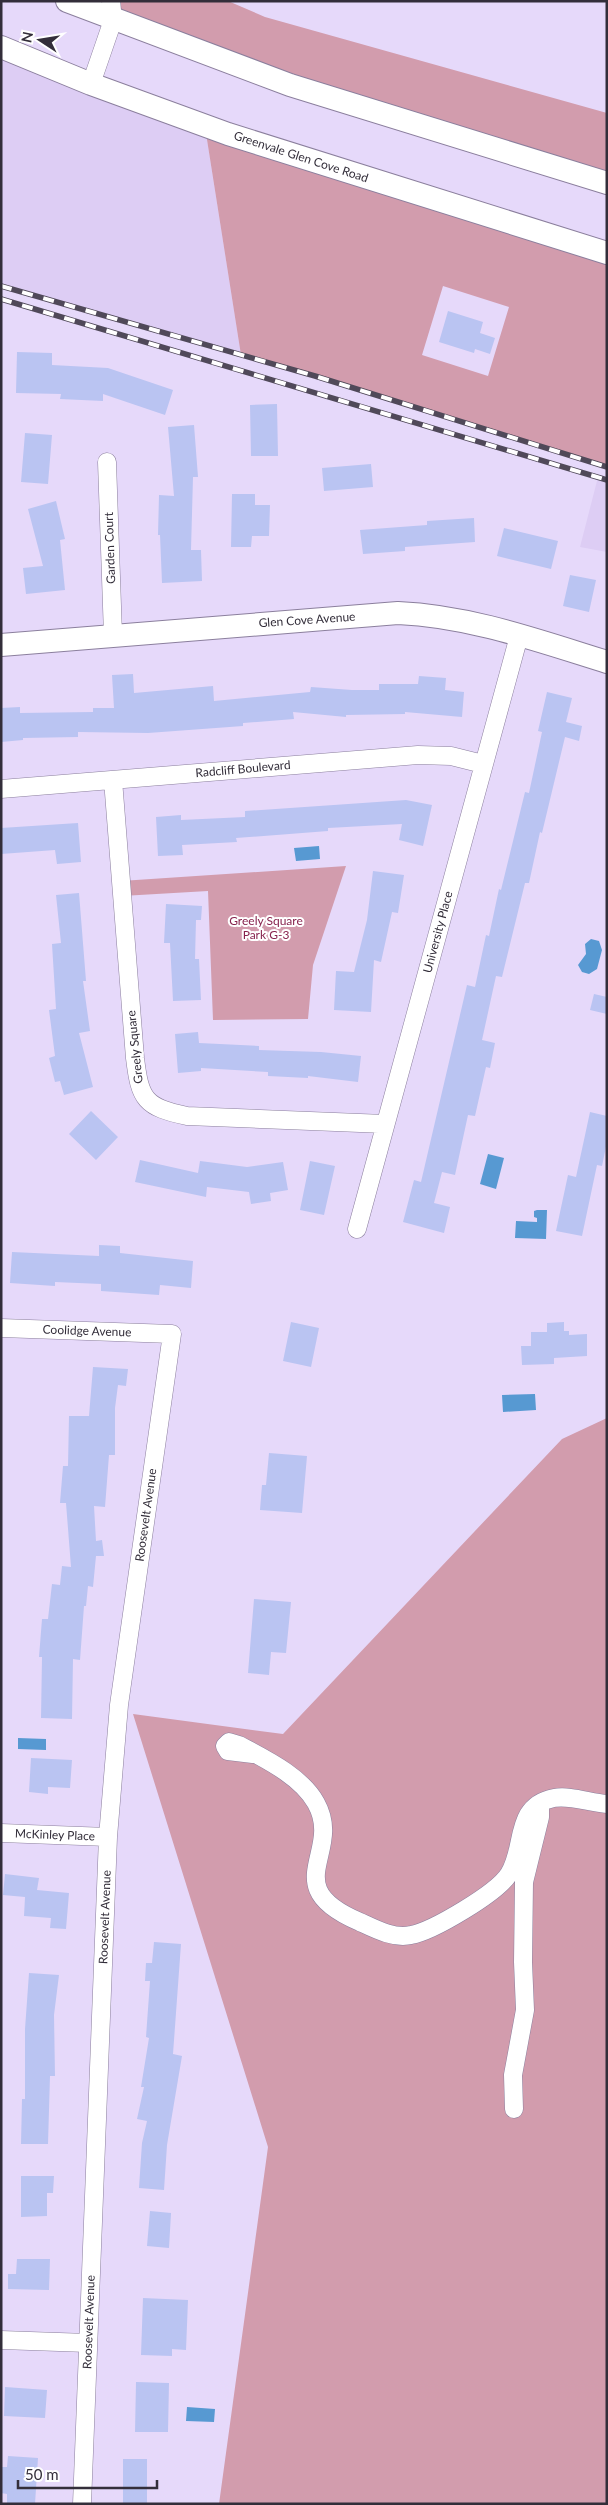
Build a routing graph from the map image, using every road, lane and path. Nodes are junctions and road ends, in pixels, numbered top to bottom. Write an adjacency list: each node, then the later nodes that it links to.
1 (67, 1): 2 (main road)
2 (112, 10): 4 (street); 5 (main road)
3 (1, 47): 4 (main road, Greenvale Glen Cove Road)
4 (91, 84): 6 (main road, Greenvale Glen Cove Road)
5 (607, 183)
6 (607, 253)
7 (107, 462): 8 (street, Garden Court)
8 (113, 635): 9 (main road, Glen Cove Avenue); 10 (main road, Glen Cove Avenue)
9 (520, 636): 11 (main road, Glen Cove Avenue); 12 (street, University Place)
10 (1, 645)
11 (607, 662)
12 (483, 764): 13 (street, Radcliff Boulevard); 15 (street, University Place)
13 (113, 780): 14 (street, Radcliff Boulevard); 15 (street, Greely Square)
14 (1, 788)
15 (386, 1124): 16 (street, University Place)
16 (357, 1229)
17 (1, 1328): 18 (street, Coolidge Avenue)
18 (172, 1334): 23 (street, Roosevelt Avenue)
19 (253, 1754): 21 (street)
20 (607, 1804): 21 (street)
21 (540, 1805): 24 (street)
22 (1, 1833): 23 (street, McKinley Place)
23 (108, 1838): 26 (street, Roosevelt Avenue)
24 (514, 2108)
25 (1, 2340): 26 (street)
26 (88, 2343): 27 (street, Roosevelt Avenue)
27 (82, 2504)

